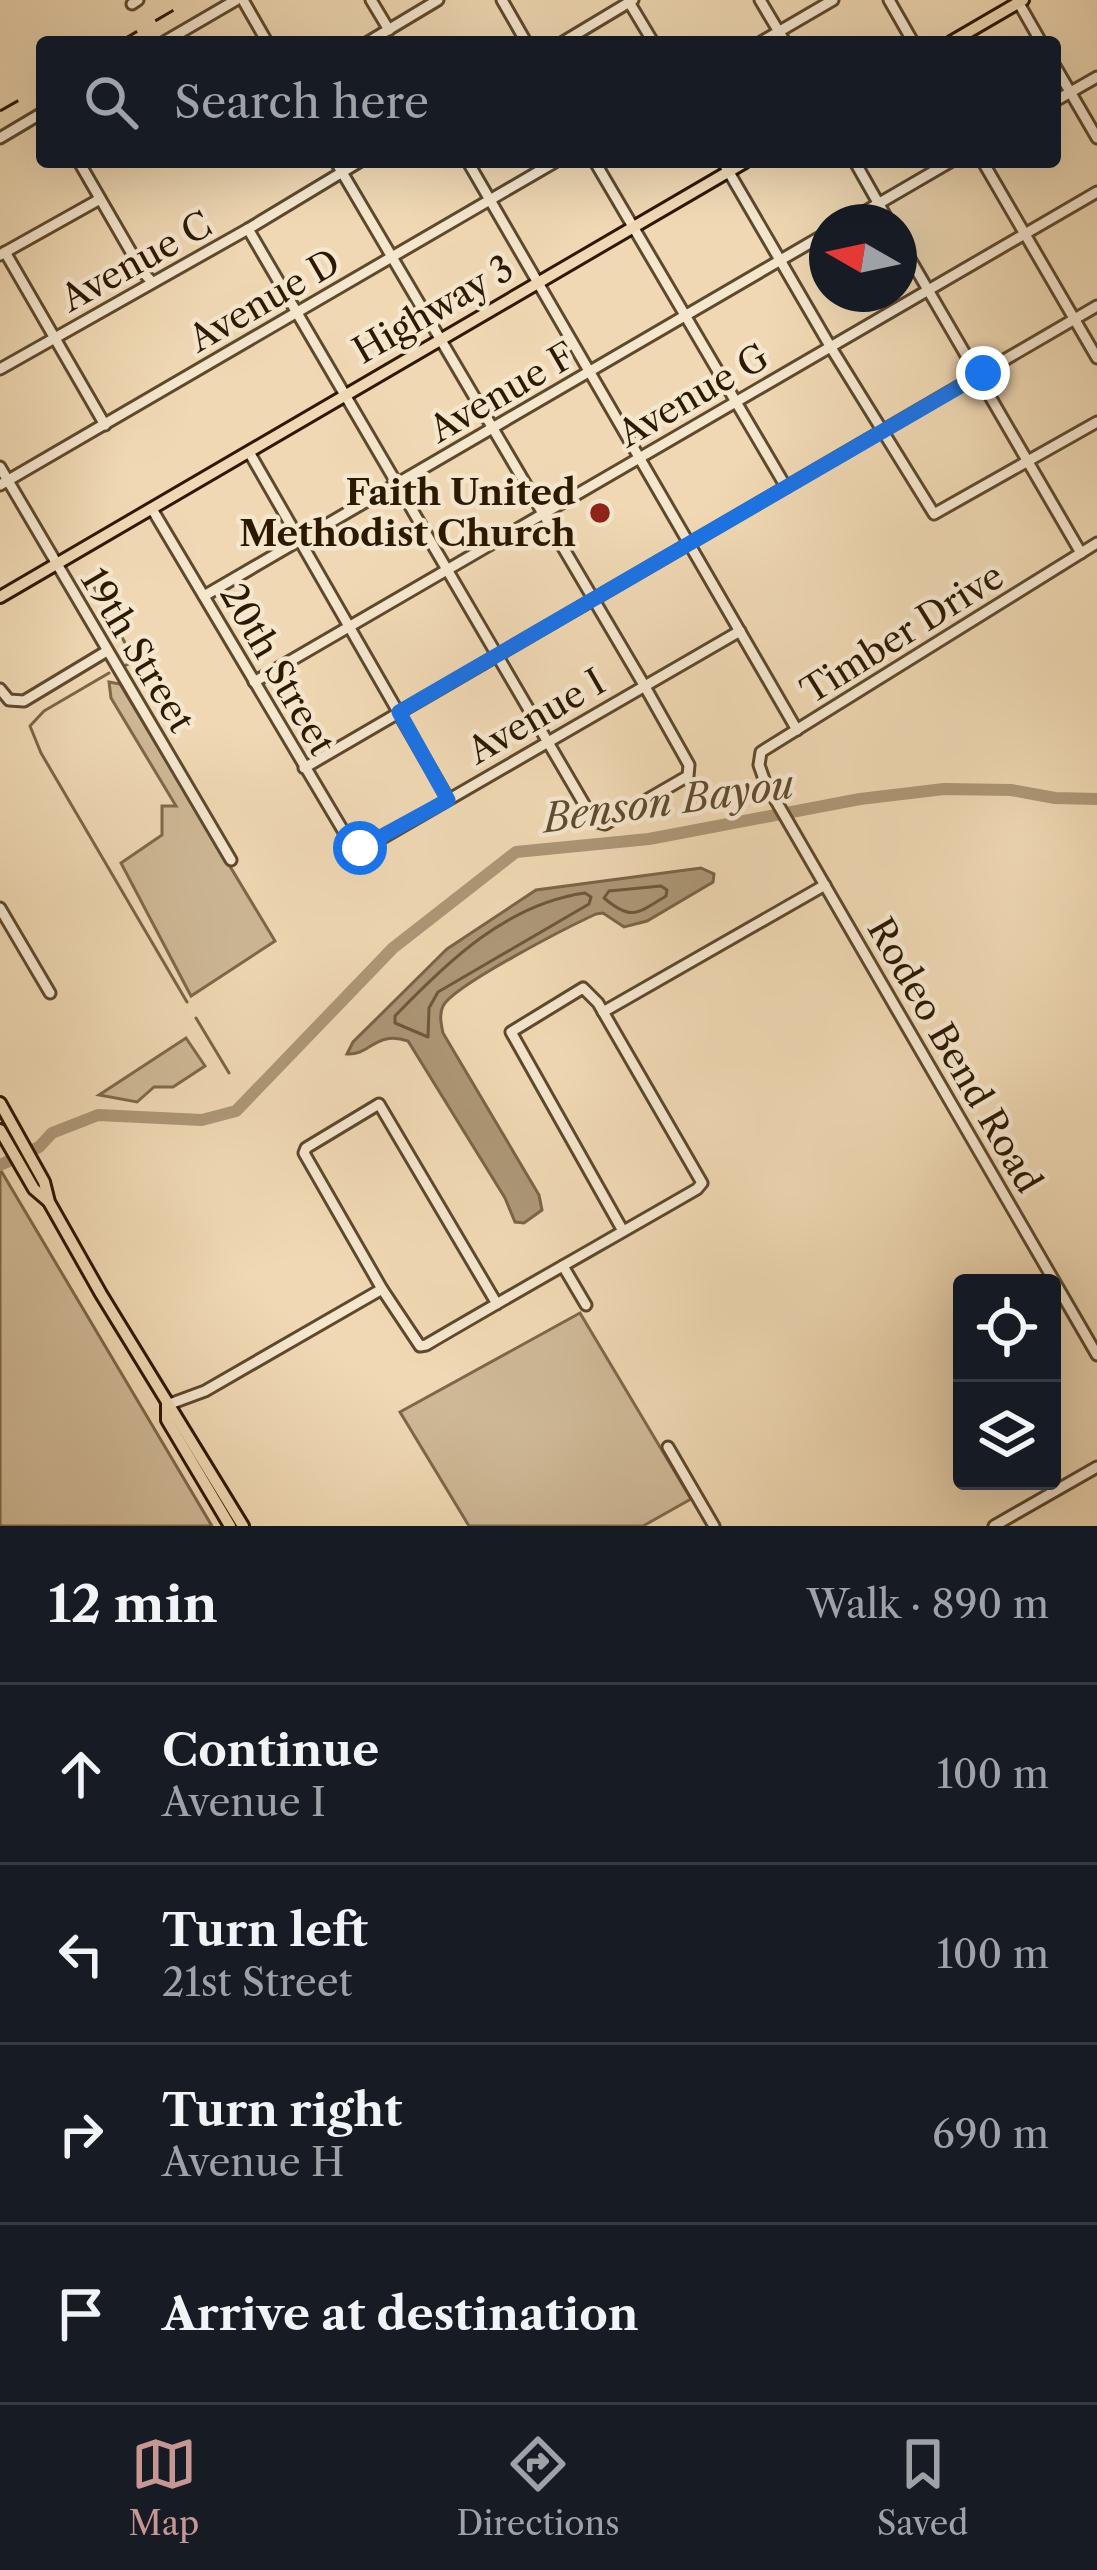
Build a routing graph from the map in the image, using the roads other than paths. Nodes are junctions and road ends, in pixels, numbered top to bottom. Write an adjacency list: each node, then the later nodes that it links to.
1 (239, 0): 11 (street); 12 (street)
2 (371, 0): 10 (street)
3 (438, 0): 10 (street)
4 (502, 0): 14 (street)
5 (760, 0): 17 (street)
6 (833, 0): 18 (street)
7 (889, 0): 19 (street)
8 (631, 1): 15 (street); 16 (street)
9 (1019, 1): 20 (main road); 21 (street)
10 (389, 30): 13 (street)
11 (175, 36)
12 (263, 36)
13 (378, 36)
14 (523, 36)
15 (573, 36)
16 (649, 36)
17 (781, 36)
18 (783, 36)
19 (910, 36)
20 (961, 36)
21 (1038, 36)
22 (1061, 76): 24 (street)
23 (1097, 77): 24 (street)
24 (1070, 92): 25 (street); 28 (street)
25 (1061, 97)
26 (36, 117): 27 (street)
27 (0, 138)
28 (1097, 138)
29 (82, 168): 41 (street)
30 (338, 168): 45 (street, Avenue C)
31 (340, 168): 49 (street)
32 (471, 168): 42 (street)
33 (545, 168): 42 (street, Avenue D)
34 (599, 168): 44 (street)
35 (724, 168): 44 (main road, Highway 3)
36 (727, 168): 50 (street)
37 (858, 168): 43 (street)
38 (939, 168): 43 (street)
39 (986, 168): 46 (street)
40 (1097, 192): 46 (street, Avenue G)
41 (100, 199): 48 (street); 52 (street)
42 (490, 200): 49 (street, Avenue D); 53 (street)
43 (878, 203)
44 (633, 227): 53 (main road, Highway 3); 57 (street)
45 (248, 230): 52 (street, Avenue C); 56 (street)
46 (1024, 234): 54 (street, Avenue G); 58 (street)
47 (809, 243): 50 (street, Avenue F)
48 (2, 254): 59 (street)
49 (391, 257): 56 (street, Avenue D); 60 (street)
50 (780, 260): 57 (street, Avenue F); 61 (street)
51 (917, 272): 54 (street)
52 (152, 281): 59 (street, Avenue C)
53 (538, 282): 60 (main road, Highway 3); 64 (street)
54 (927, 290): 61 (street, Avenue G); 65 (street)
55 (1097, 306): 58 (street)
56 (296, 312): 66 (street); 69 (street, Avenue D)
57 (684, 316): 64 (street, Avenue F); 67 (street)
58 (1075, 319): 62 (street); 65 (street)
59 (54, 338): 63 (street, Avenue C); 69 (street)
60 (440, 340): 66 (main road, Highway 3); 70 (street)
61 (830, 346): 67 (street, Avenue G); 71 (street)
62 (1097, 358)
63 (0, 369)
64 (590, 371): 70 (street, Avenue F); 73 (street)
65 (977, 377): 71 (street); 74 (street)
66 (345, 396): 72 (main road, Highway 3); 77 (street)
67 (735, 402): 73 (street, Avenue G); 78 (street)
68 (1097, 422): 74 (street)
69 (105, 425): 76 (street, Avenue D)
70 (493, 428): 77 (street, Avenue F); 80 (street)
71 (882, 431): 74 (street); 78 (street)
72 (248, 452): 79 (main road, Highway 3); 81 (street)
73 (640, 457): 80 (street, Avenue G); 82 (street)
74 (1028, 462): 84 (street)
75 (0, 467): 76 (street, 19th Street)
76 (4, 483): 85 (street, 19th Street)
77 (397, 484): 81 (street, Avenue F); 86 (street)
78 (786, 487): 82 (street)
79 (152, 509): 85 (main road, Highway 3); 87 (street, 20th Street)
80 (543, 514): 86 (street, Avenue G); 89 (street)
81 (300, 542): 87 (street, Avenue F); 90 (street)
82 (690, 542): 89 (street); 91 (street)
83 (1097, 543): 84 (street, Timber Drive)
84 (1081, 553): 98 (street, Timber Drive)
85 (55, 563): 88 (main road, Highway 3); 92 (street, 19th Street)
86 (446, 570): 90 (street, Avenue G); 93 (street)
87 (204, 596): 94 (street, 20th Street)
88 (0, 597)
89 (593, 598): 93 (street); 95 (street)
90 (349, 626): 94 (street, Avenue G); 97 (street)
91 (740, 631): 95 (street, Avenue I); 98 (street)
92 (107, 652): 96 (street); 104 (street, 19th Street)
93 (496, 655): 97 (street); 99 (street)
94 (254, 682): 100 (street, 20th Street)
95 (644, 685): 99 (street, Avenue I); 99 (street)
96 (0, 689)
97 (399, 712): 100 (street); 102 (street)
98 (797, 730): 101 (street, Timber Drive)
99 (547, 741): 102 (street, Avenue I)
100 (304, 768): 103 (street, 20th Street)
101 (765, 782): 105 (street, Rodeo Bend Road)
102 (448, 800): 103 (street, Avenue I)
103 (360, 848)
104 (231, 860)
105 (825, 886): 108 (street); 117 (street, Rodeo Bend Road)
106 (0, 908): 107 (street)
107 (50, 993)
108 (603, 1012): 112 (street); 112 (street)
109 (0, 1102): 111 (main road)
110 (0, 1130): 111 (main road)
111 (49, 1202): 118 (main road)
112 (623, 1232): 113 (street)
113 (563, 1266): 115 (street); 116 (street)
114 (382, 1288): 115 (street); 115 (street); 118 (street)
115 (497, 1304)
116 (586, 1305)
117 (1097, 1355)
118 (167, 1405): 120 (main road); 122 (main road)
119 (668, 1447): 125 (street)
120 (191, 1458): 122 (main road); 123 (main road)
121 (1097, 1467): 126 (street)
122 (221, 1490): 124 (main road)
123 (230, 1526)
124 (243, 1526)
125 (714, 1526)
126 (994, 1526)

